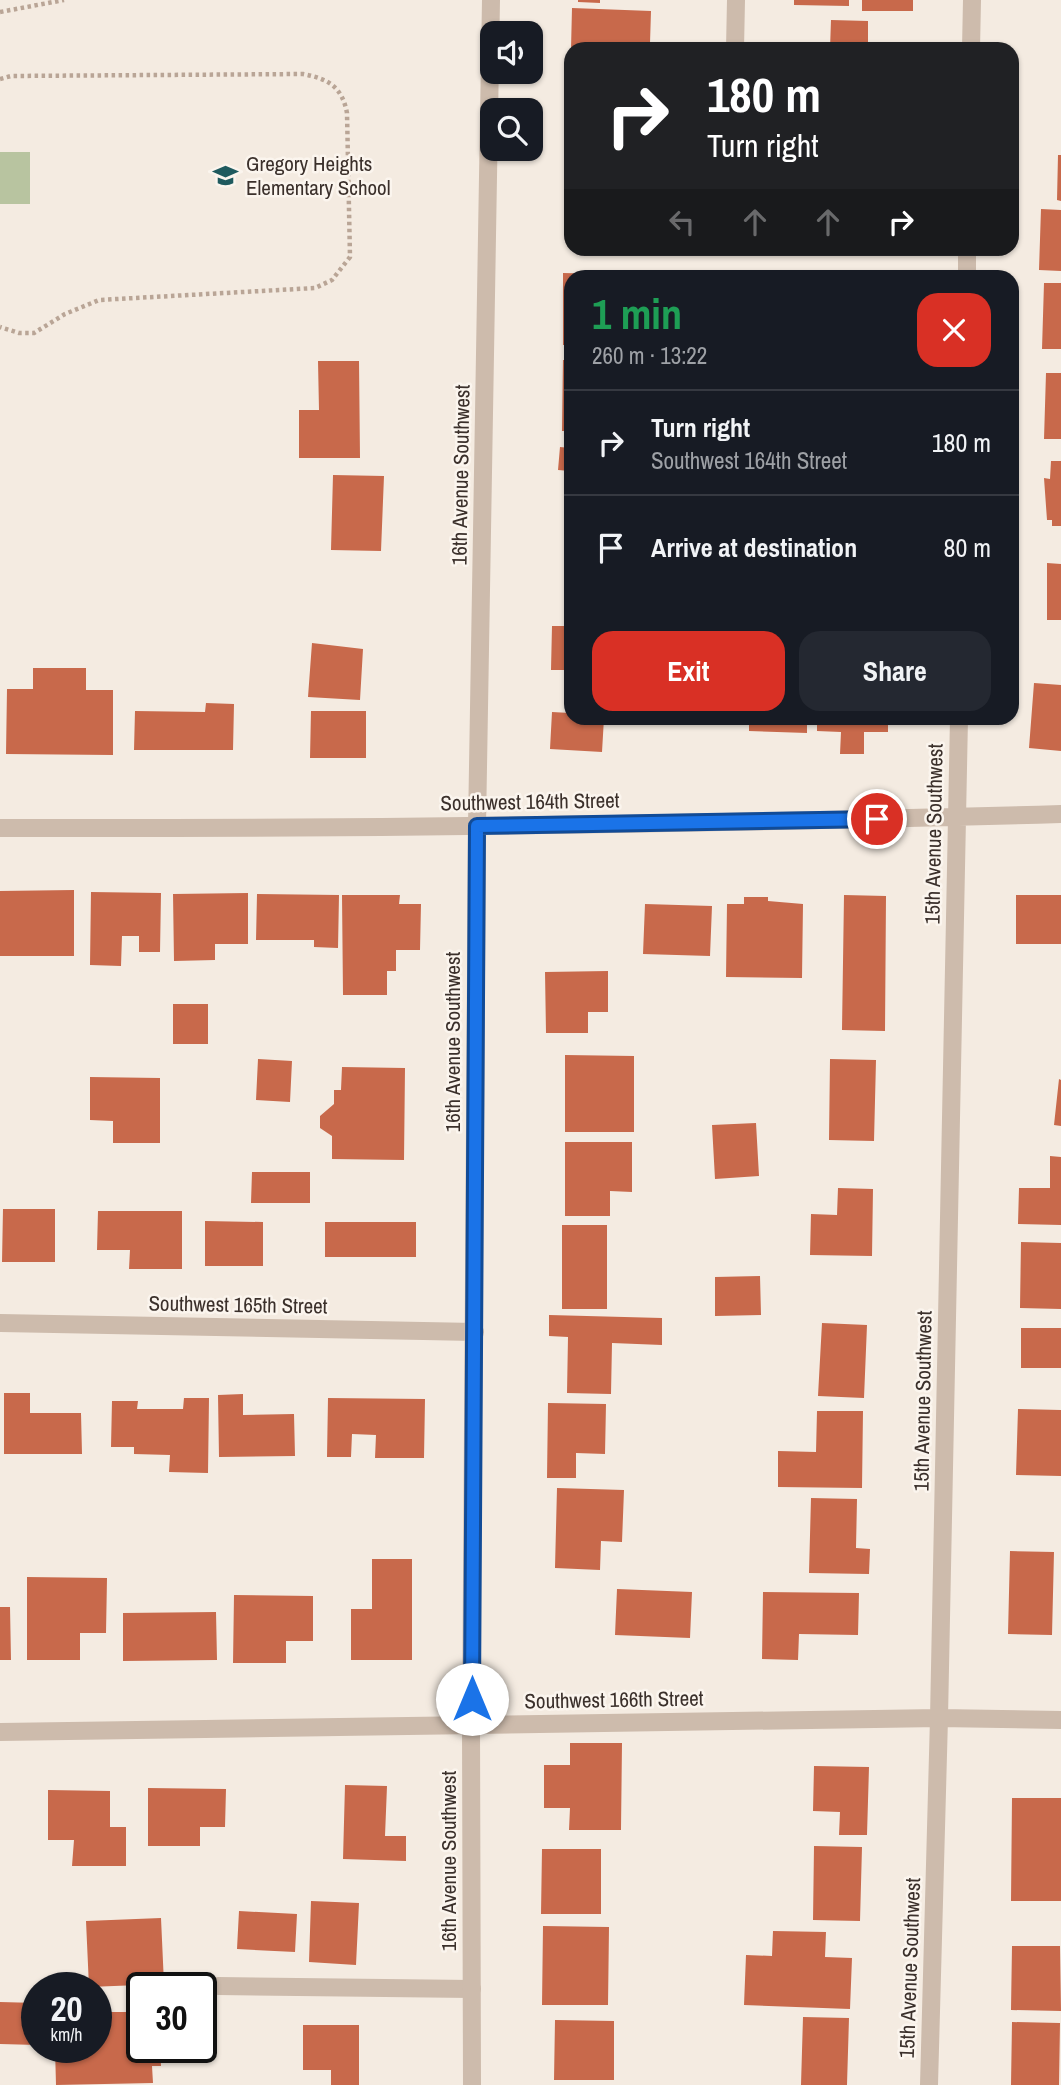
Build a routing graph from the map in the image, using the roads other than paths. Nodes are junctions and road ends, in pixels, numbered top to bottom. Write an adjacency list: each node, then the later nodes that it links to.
1 (491, 0): 9 (street, 16th Avenue Southwest)
2 (736, 0): 4 (street)
3 (972, 0): 5 (street)
4 (734, 42)
5 (971, 42)
6 (958, 725): 8 (street, 15th Avenue Southwest)
7 (1061, 814): 8 (street, Southwest 164th Street)
8 (957, 817): 9 (street, Southwest 164th Street); 13 (street, 15th Avenue Southwest)
9 (477, 826): 10 (street, Southwest 164th Street); 12 (street, 16th Avenue Southwest)
10 (0, 828)
11 (0, 1322): 12 (street, Southwest 165th Street)
12 (475, 1332): 15 (street, 16th Avenue Southwest)
13 (939, 1718): 14 (street, Southwest 166th Street); 15 (street, Southwest 166th Street); 20 (street, 15th Avenue Southwest)
14 (1061, 1720)
15 (471, 1726): 16 (street, Southwest 166th Street); 18 (street, 16th Avenue Southwest)
16 (0, 1732)
17 (218, 1986): 18 (street)
18 (472, 1989): 19 (street, 16th Avenue Southwest)
19 (472, 2085)
20 (929, 2085)

